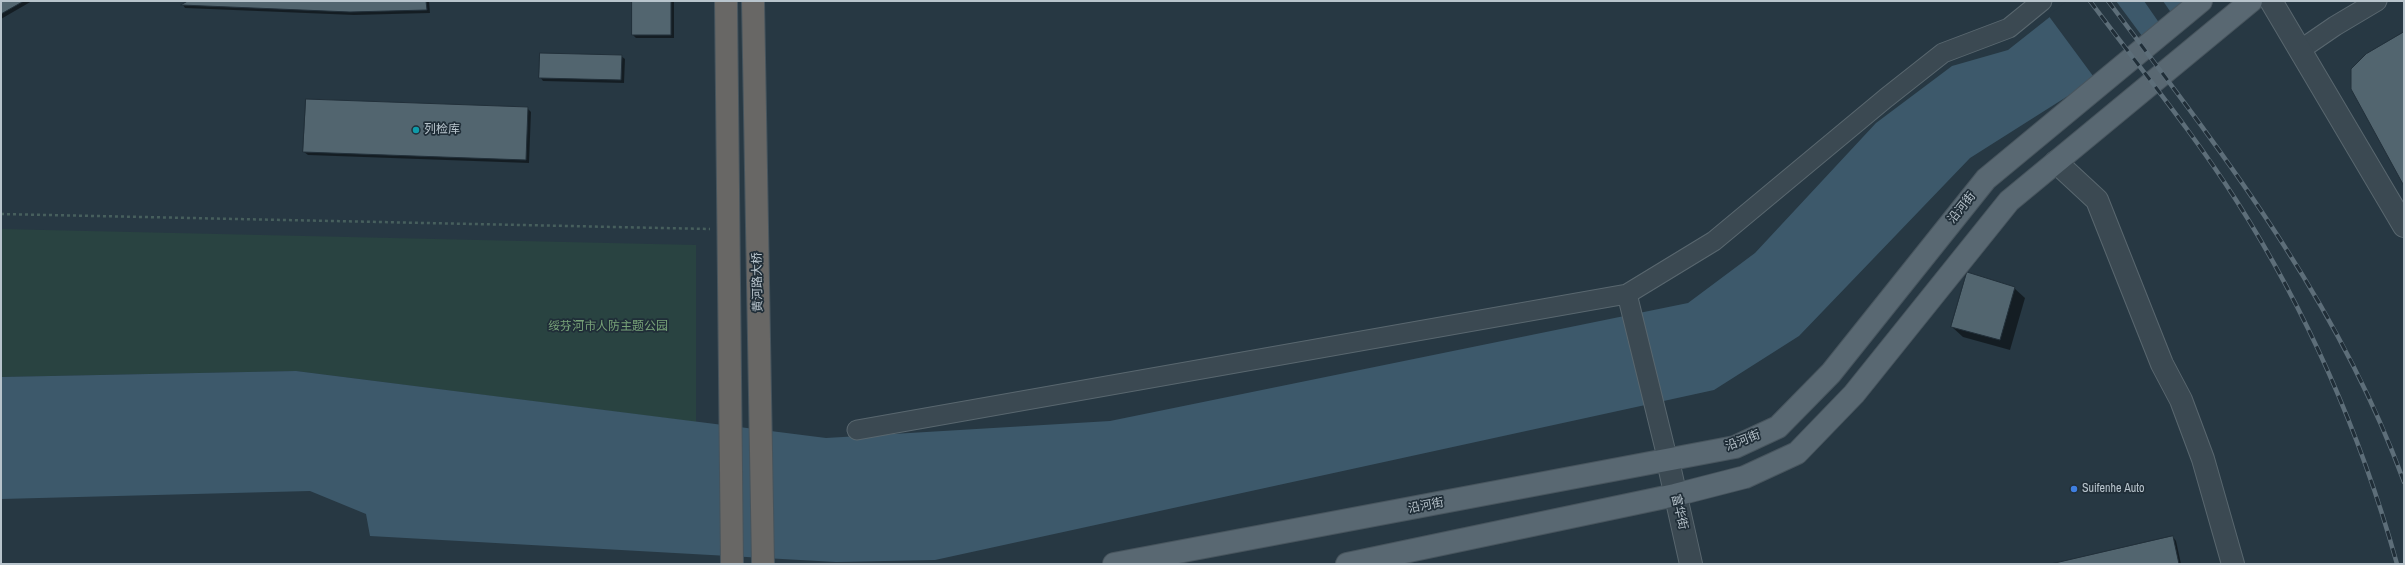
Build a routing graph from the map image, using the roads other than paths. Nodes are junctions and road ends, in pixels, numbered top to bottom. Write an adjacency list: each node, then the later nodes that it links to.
1 (726, 1): 15 (highway)
2 (753, 1): 16 (highway, 黄河路大桥)
3 (2042, 1): 11 (street)
4 (2201, 1): 13 (main road, 沿河街)
5 (2251, 1): 9 (main road)
6 (2271, 1): 8 (street)
7 (2377, 1): 8 (street)
8 (2300, 50): 10 (street)
9 (2056, 162): 14 (main road); 20 (street)
10 (2404, 226)
11 (1627, 294): 12 (street); 13 (street)
12 (857, 430)
13 (1668, 461): 14 (street, 富华街); 17 (main road, 沿河街)
14 (1675, 495): 18 (main road); 19 (street, 富华街)
15 (732, 564)
16 (763, 564)
17 (1114, 564)
18 (1347, 564)
19 (1691, 564)
20 (2233, 564)

